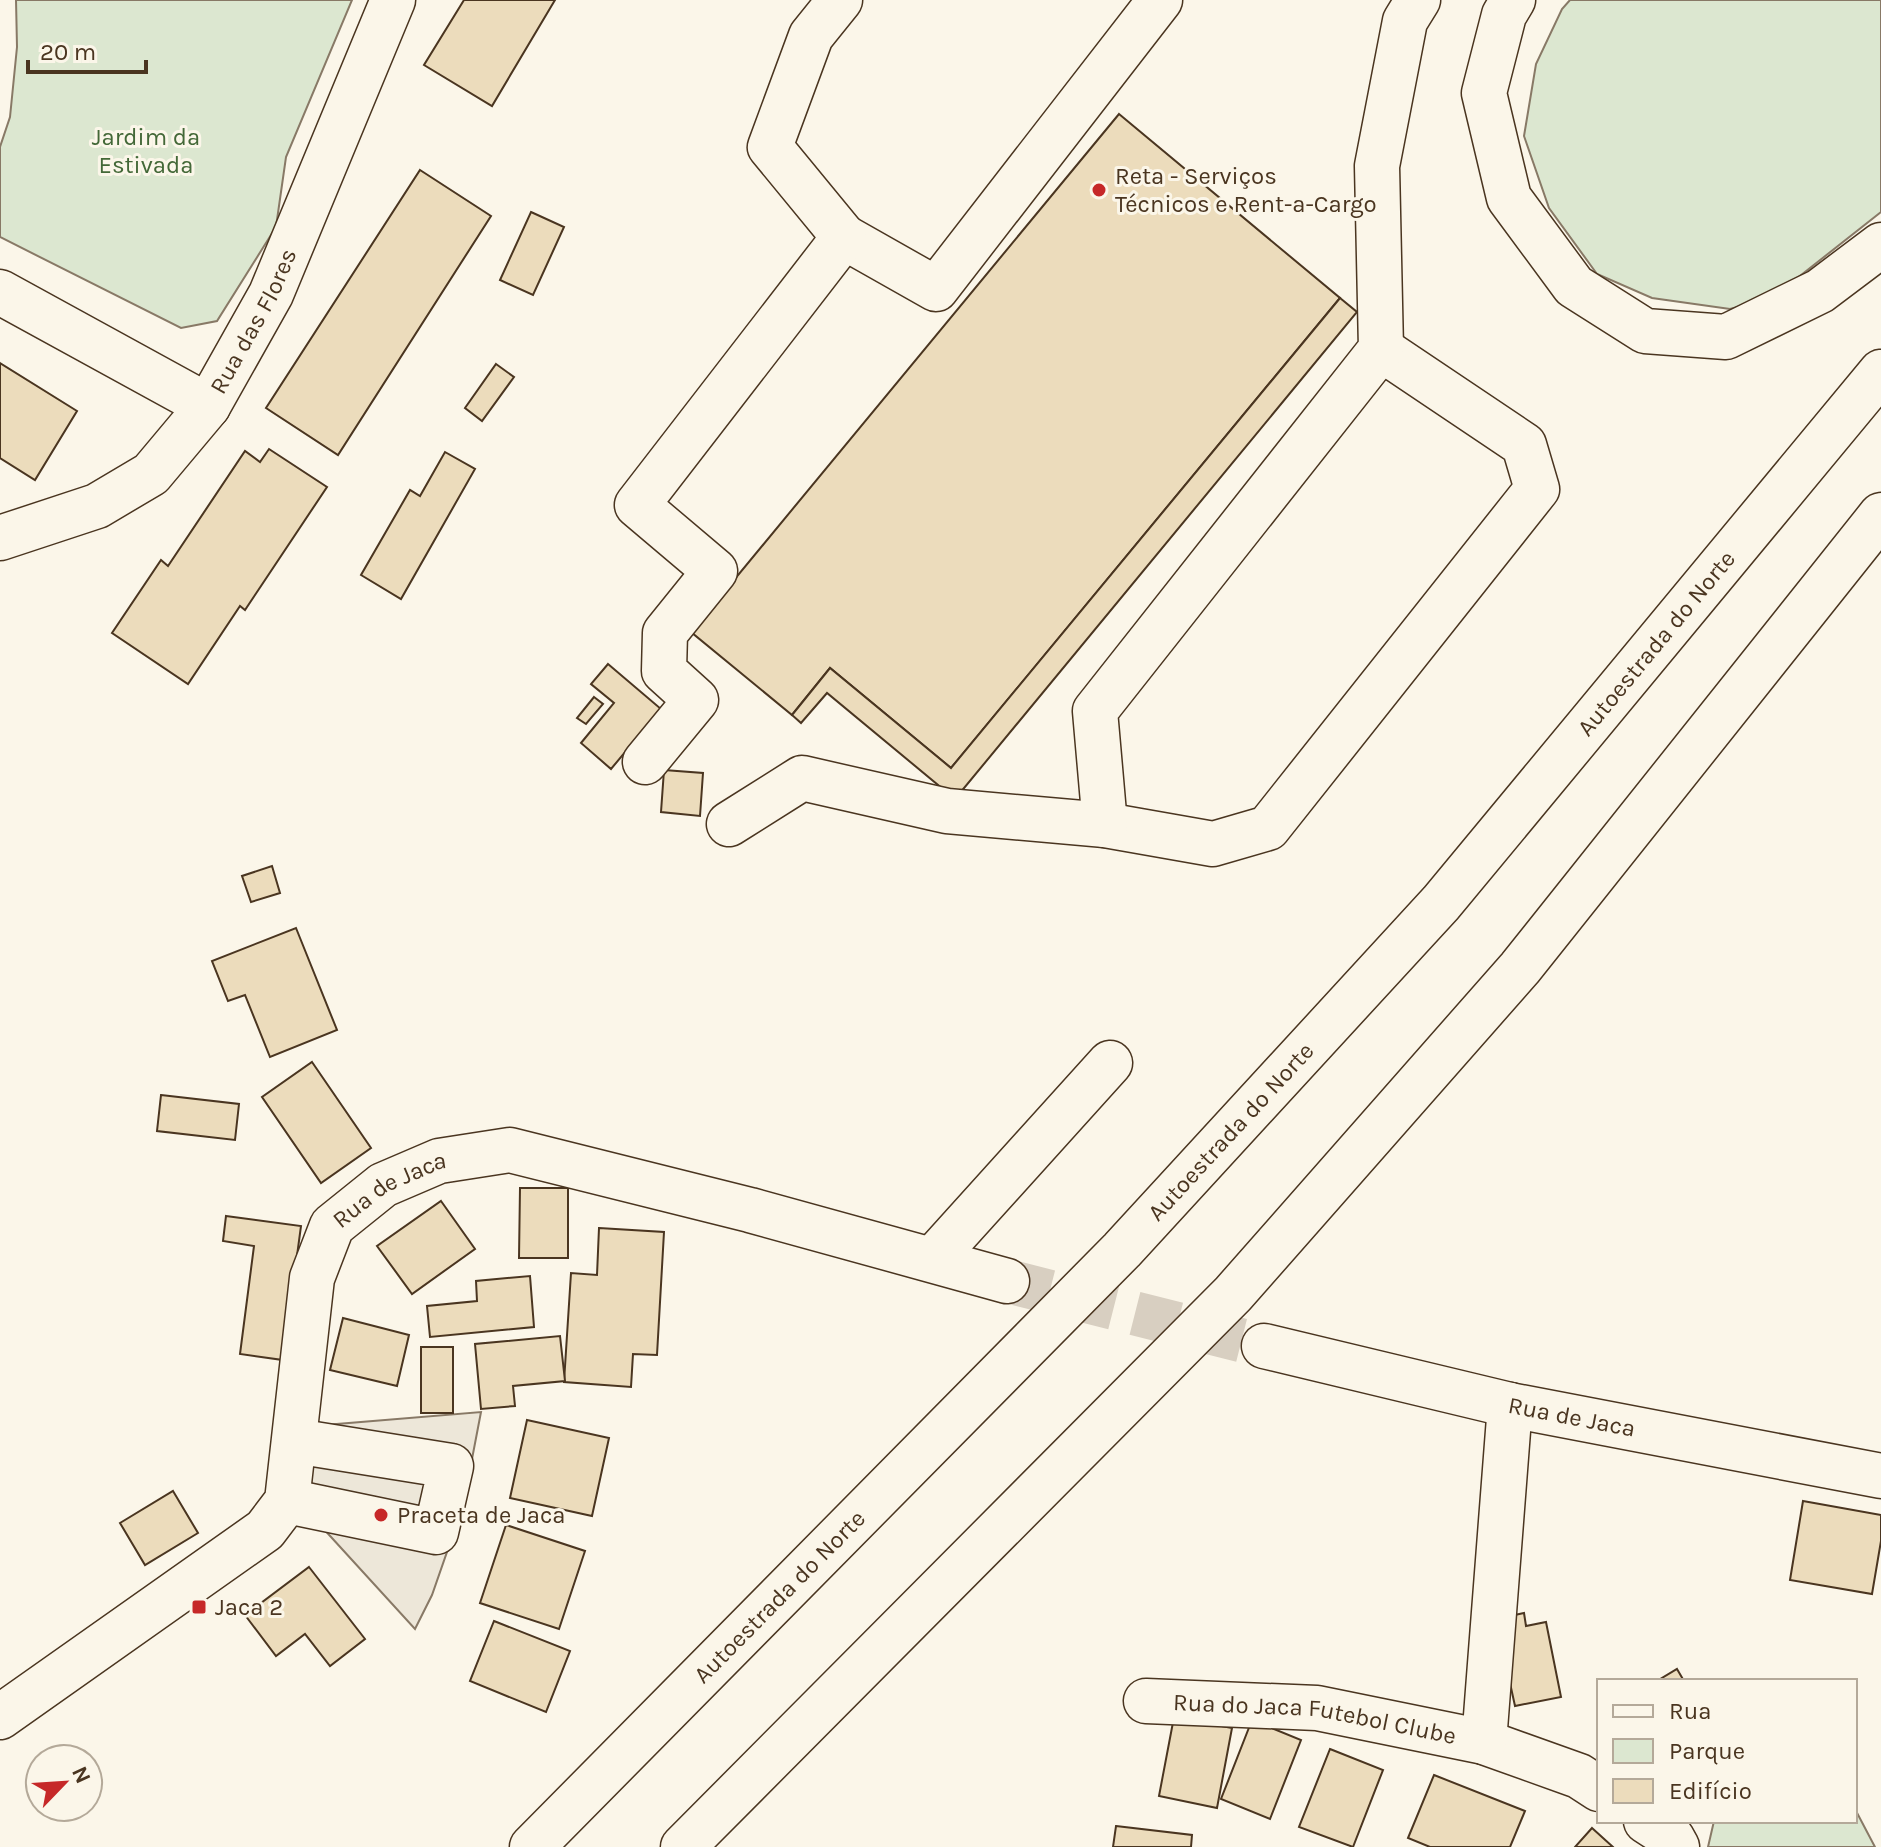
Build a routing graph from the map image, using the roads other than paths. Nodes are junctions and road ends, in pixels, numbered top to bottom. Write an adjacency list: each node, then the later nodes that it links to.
1 (393, 0): 11 (main road, Rua das Flores)
2 (840, 0): 6 (main road)
3 (1160, 0): 6 (main road)
4 (1418, 0): 9 (main road)
5 (1513, 0): 7 (main road)
6 (844, 237): 14 (main road)
7 (1881, 245)
8 (0, 292): 11 (main road)
9 (1381, 349): 16 (main road); 16 (main road)
10 (1881, 372): 30 (main road, Autoestrada do Norte)
11 (208, 406): 13 (main road, Rua das Flores)
12 (1881, 515): 31 (main road)
13 (0, 538)
14 (645, 762)
15 (729, 824): 16 (main road)
16 (1105, 825)
17 (1110, 1063): 18 (main road)
18 (933, 1259): 19 (main road, Rua de Jaca); 22 (main road, Rua de Jaca)
19 (1007, 1281)
20 (1264, 1346): 21 (main road, Rua de Jaca)
21 (1510, 1405): 23 (main road, Rua de Jaca); 27 (main road, Rua do Jaca Futebol Clube)
22 (295, 1441): 24 (main road, Rua de Jaca); 24 (main road)
23 (1881, 1476)
24 (287, 1501): 26 (main road)
25 (1146, 1701): 27 (main road, Rua do Jaca Futebol Clube)
26 (0, 1717)
27 (1484, 1742): 28 (main road, Rua do Jaca Futebol Clube)
28 (1597, 1788)
29 (1649, 1823): 32 (main road)
30 (532, 1847)
31 (683, 1847)
32 (1677, 1847)

